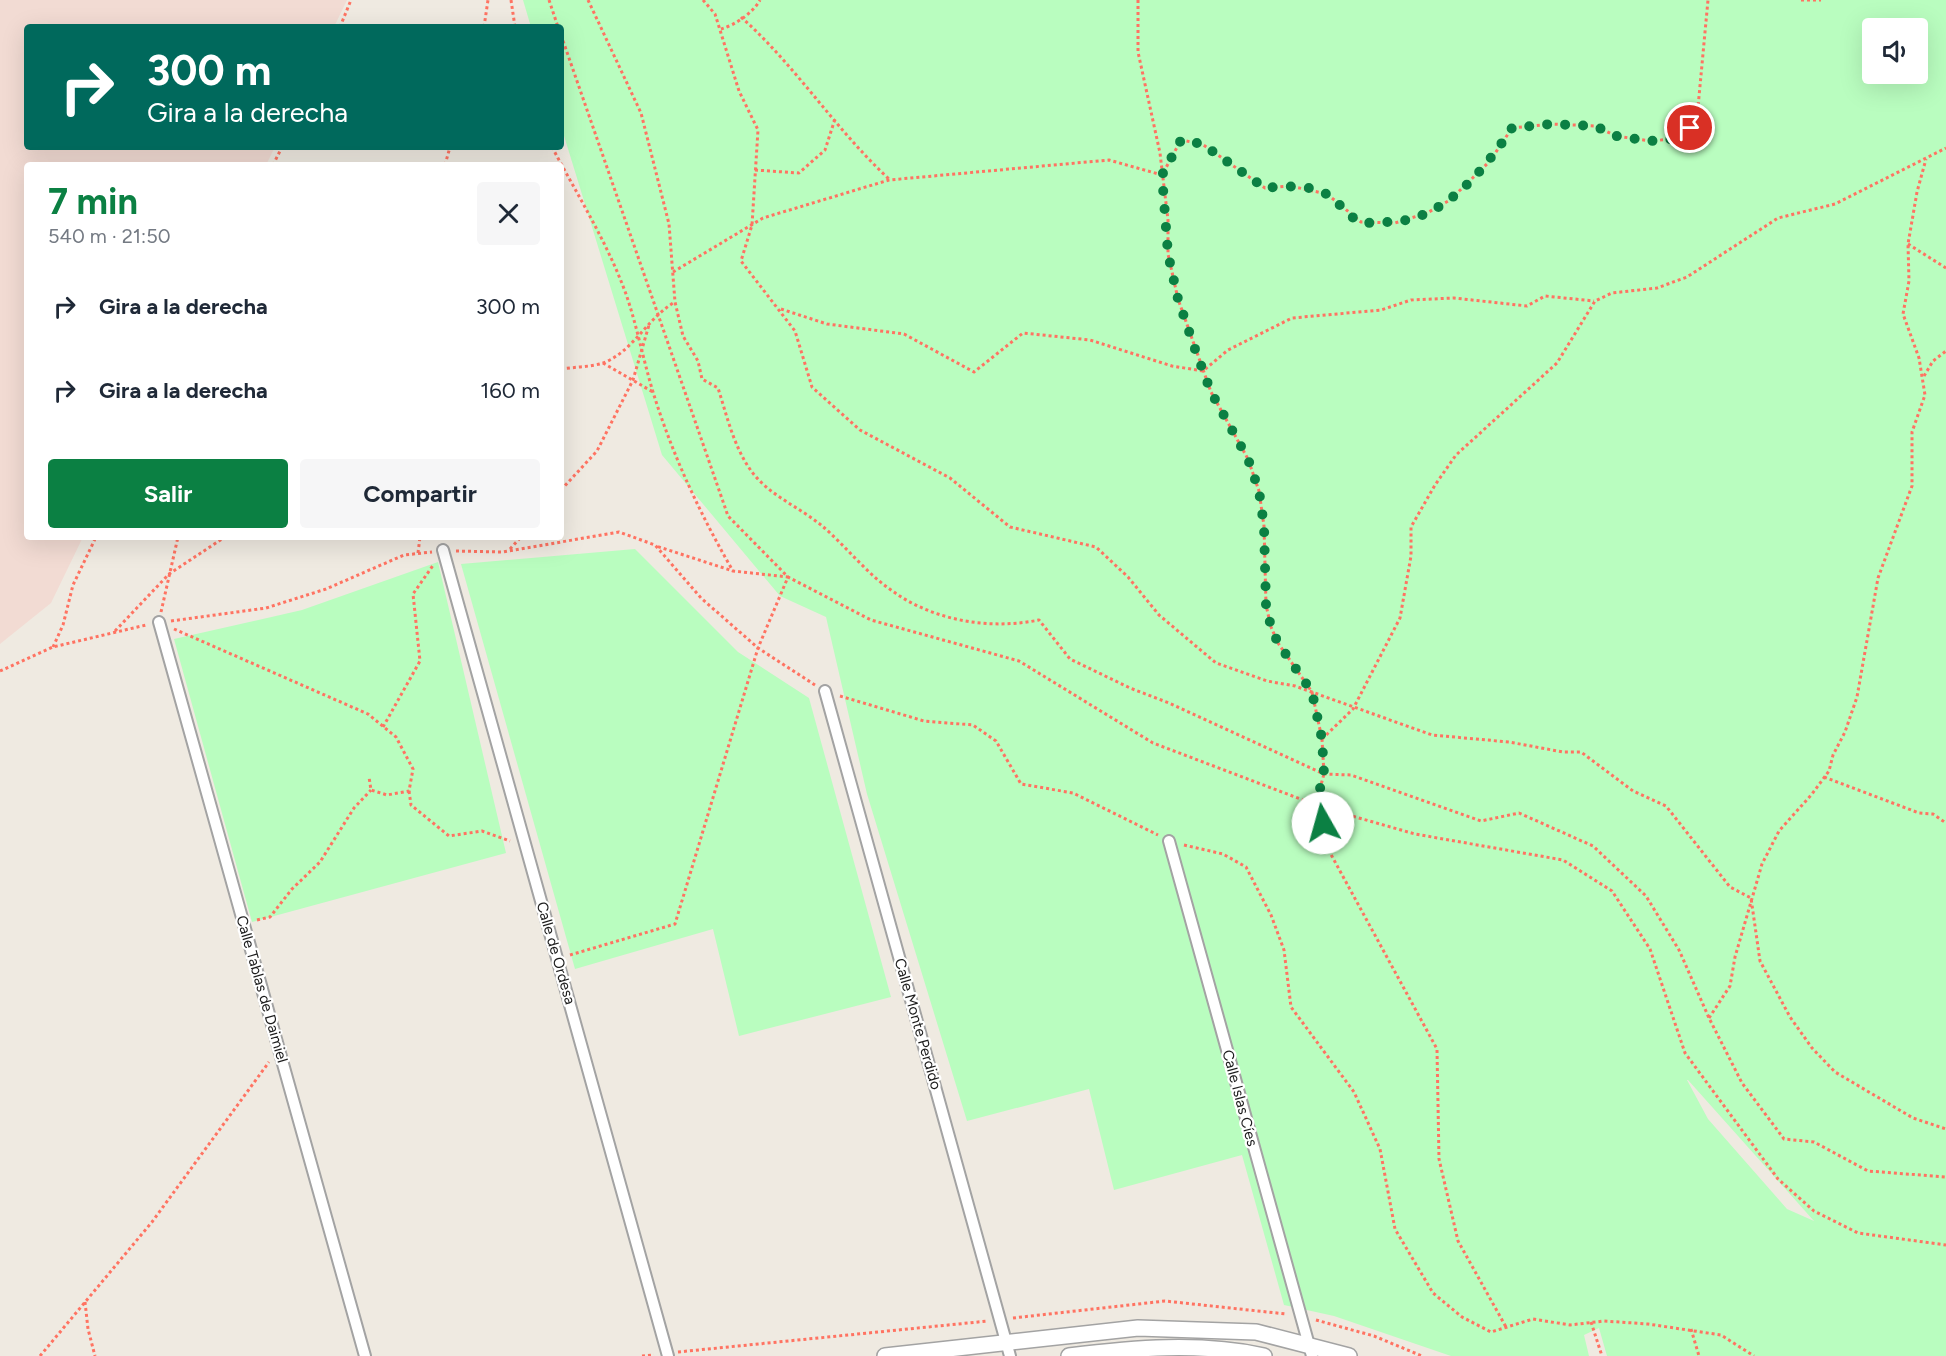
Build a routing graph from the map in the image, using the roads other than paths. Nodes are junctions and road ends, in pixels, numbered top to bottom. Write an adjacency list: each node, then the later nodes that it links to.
1 (443, 550): 8 (street, Calle de Ordesa)
2 (159, 622): 7 (street, Calle Tablas de Daimiel)
3 (825, 692): 5 (street, Calle Monte Perdido)
4 (1168, 841): 6 (street, Calle Islas Cíes)
5 (1008, 1349): 6 (street); 9 (street)
6 (1311, 1350): 12 (street)
7 (365, 1356)
8 (668, 1356)
9 (885, 1356)
10 (1069, 1356): 11 (street)
11 (1264, 1356)
12 (1349, 1356)

